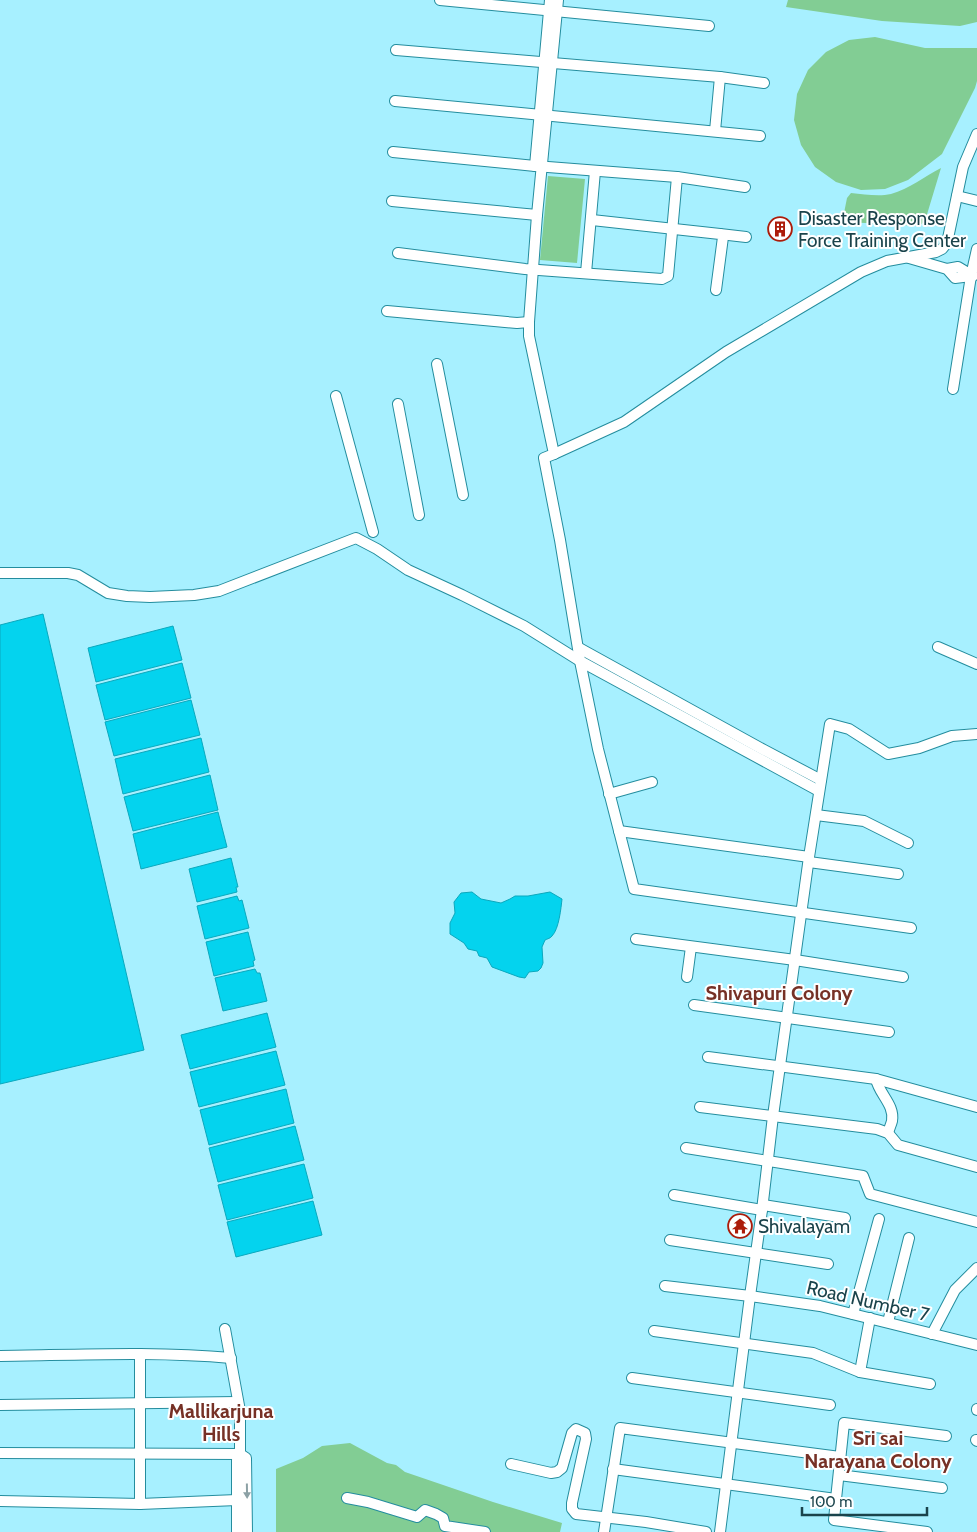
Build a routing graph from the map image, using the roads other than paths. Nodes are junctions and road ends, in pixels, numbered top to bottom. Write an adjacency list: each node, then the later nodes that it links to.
1 (440, 0): 3 (street)
2 (558, 0): 3 (street)
3 (552, 7): 4 (street); 6 (street)
4 (709, 26)
5 (396, 50): 6 (street)
6 (548, 63): 7 (street); 10 (street)
7 (720, 77): 8 (street); 11 (street)
8 (764, 83)
9 (395, 101): 10 (street)
10 (543, 115): 11 (street); 15 (street)
11 (715, 131): 13 (street)
12 (977, 134): 19 (street)
13 (760, 136)
14 (393, 152): 15 (street)
15 (538, 166): 16 (street); 22 (street)
16 (595, 171): 17 (street); 23 (street)
17 (678, 178): 18 (street); 24 (street)
18 (745, 187)
19 (957, 196): 20 (street); 29 (street)
20 (977, 200)
21 (392, 201): 22 (street)
22 (534, 215): 30 (street)
23 (592, 220): 24 (street); 31 (street)
24 (672, 228): 25 (street); 31 (street)
25 (720, 234): 26 (street); 33 (street)
26 (746, 237)
27 (977, 249): 32 (street)
28 (398, 252): 30 (street)
29 (906, 257): 32 (street); 40 (street)
30 (529, 269): 31 (street); 35 (street)
31 (586, 273)
32 (974, 276): 37 (street)
33 (716, 290)
34 (387, 311): 35 (street)
35 (525, 322): 40 (street)
36 (437, 364): 41 (street)
37 (953, 389)
38 (336, 396): 43 (street)
39 (398, 404): 42 (street)
40 (554, 454): 46 (street)
41 (463, 495)
42 (419, 515)
43 (374, 532)
44 (0, 573): 47 (street)
45 (938, 647): 48 (street)
46 (578, 648): 47 (street); 49 (street)
47 (580, 661): 49 (street); 54 (street)
48 (977, 664)
49 (704, 723): 51 (street); 53 (street)
50 (977, 734): 51 (street)
51 (821, 780): 53 (street)
52 (652, 782): 54 (street)
53 (819, 791): 55 (street)
54 (610, 794): 56 (street)
55 (816, 814): 57 (street); 58 (street)
56 (619, 831): 58 (street); 60 (street)
57 (908, 843)
58 (809, 860): 59 (street); 60 (street)
59 (898, 874)
60 (802, 913): 61 (street); 64 (street)
61 (912, 928)
62 (636, 940): 63 (street)
63 (691, 947): 64 (street); 65 (street)
64 (796, 960): 66 (street); 68 (street)
65 (687, 977)
66 (903, 977)
67 (694, 1005): 68 (street)
68 (788, 1018): 69 (street); 71 (street)
69 (889, 1032)
70 (708, 1057): 71 (street)
71 (781, 1067): 72 (street); 75 (street)
72 (876, 1079): 73 (street); 76 (street)
73 (977, 1107)
74 (700, 1108): 75 (street)
75 (773, 1116): 76 (street); 78 (street)
76 (888, 1133): 79 (street)
77 (686, 1148): 78 (street)
78 (768, 1160): 81 (street); 84 (street)
79 (977, 1167)
80 (674, 1195): 81 (street)
81 (763, 1208): 82 (street); 87 (street)
82 (845, 1218)
83 (879, 1219): 92 (street)
84 (977, 1222)
85 (909, 1238): 94 (street)
86 (670, 1240): 87 (street)
87 (756, 1253): 88 (street); 91 (street)
88 (828, 1264)
89 (977, 1268): 97 (street)
90 (665, 1286): 91 (street, Road Number 7)
91 (750, 1296): 92 (street, Road Number 7); 98 (street)
92 (853, 1314): 93 (street, Road Number 7)
93 (870, 1318): 94 (street, Road Number 7); 103 (street)
94 (888, 1322): 97 (street, Road Number 7)
95 (225, 1329): 102 (street)
96 (654, 1331): 98 (street)
97 (932, 1334): 99 (street, Road Number 7)
98 (744, 1345): 103 (street); 106 (street)
99 (977, 1345)
100 (140, 1354): 101 (street); 102 (street); 108 (street)
101 (0, 1356)
102 (231, 1358): 107 (street)
103 (860, 1372): 105 (street)
104 (632, 1378): 106 (street)
105 (930, 1384)
106 (738, 1393): 110 (street); 112 (street)
107 (238, 1402): 108 (street); 115 (street)
108 (140, 1404): 109 (street); 114 (street)
109 (0, 1405)
110 (830, 1405)
111 (946, 1436): 116 (street)
112 (731, 1442): 116 (street); 118 (street); 120 (street)
113 (0, 1453): 114 (street)
114 (140, 1454): 115 (street); 126 (street)
115 (240, 1454): 124 (street); 129 (street, one-way to 129)
116 (840, 1457): 119 (street)
117 (511, 1464): 127 (street)
118 (613, 1469): 120 (street); 127 (street)
119 (839, 1475): 121 (street); 123 (street)
120 (726, 1485): 123 (street); 133 (street)
121 (942, 1488)
122 (347, 1498): 130 (street)
123 (836, 1499): 134 (street)
124 (237, 1500): 126 (street); 128 (street)
125 (0, 1501): 126 (street)
126 (140, 1504)
127 (606, 1518): 131 (street); 132 (street)
128 (237, 1532)
129 (248, 1532)
130 (485, 1532)
131 (604, 1532)
132 (706, 1532)
133 (720, 1532)
134 (927, 1532)

